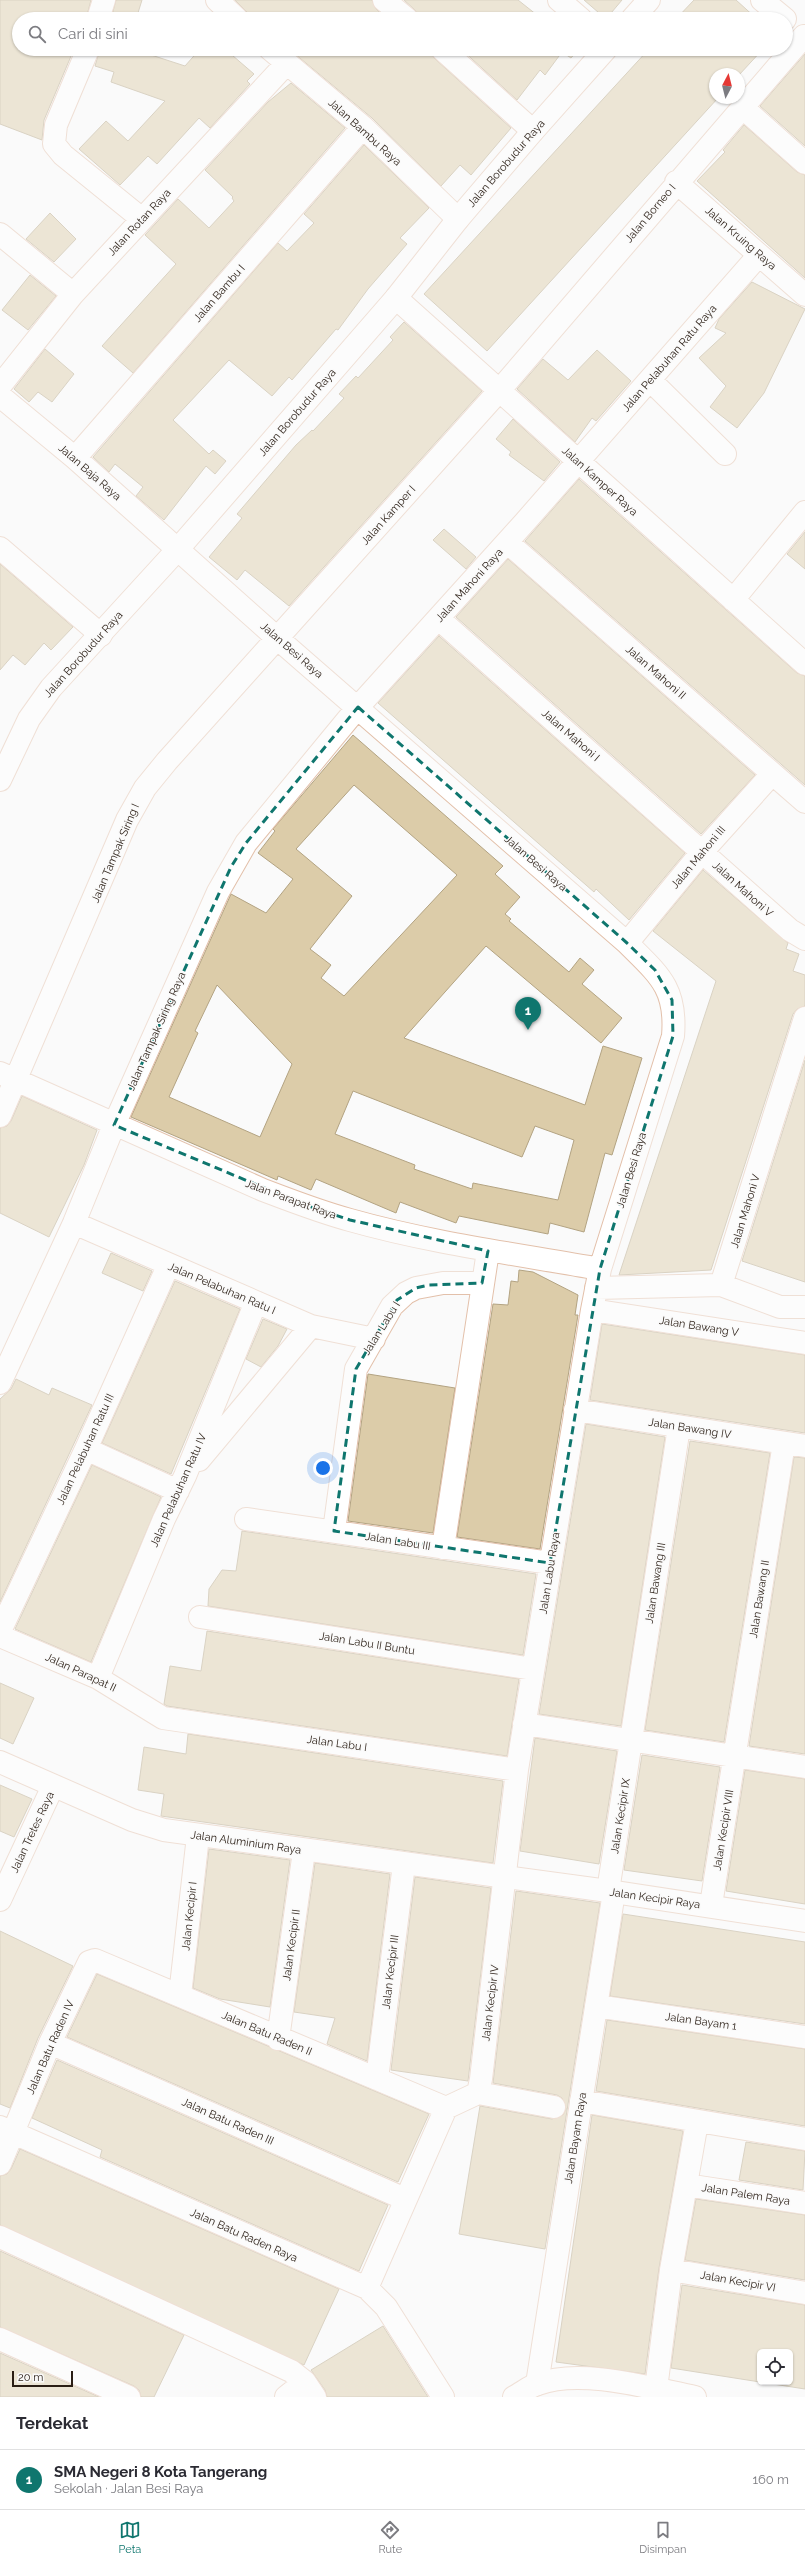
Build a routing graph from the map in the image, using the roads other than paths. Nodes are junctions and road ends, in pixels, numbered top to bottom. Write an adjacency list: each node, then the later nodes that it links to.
1 (104, 0): 7 (street)
2 (217, 0): 8 (street)
3 (384, 0): 9 (street)
4 (559, 0): 10 (street)
5 (649, 0): 11 (street)
6 (762, 0): 12 (street)
7 (100, 12)
8 (230, 12)
9 (399, 12)
10 (573, 12)
11 (638, 12)
12 (776, 12)
13 (793, 27): 14 (street)
14 (804, 37): 15 (street, Jalan Borneo I)
15 (793, 49)
16 (85, 56): 27 (street)
17 (277, 56): 21 (street, Jalan Bambu Raya)
18 (450, 56): 24 (street)
19 (600, 56): 24 (street, Jalan Borobudur Raya)
20 (787, 56): 22 (street, Jalan Borneo I)
21 (286, 64): 23 (street, Jalan Bambu Raya); 27 (street, Jalan Rotan Raya)
22 (742, 107): 25 (street); 26 (street, Jalan Borneo I)
23 (362, 127): 28 (street, Jalan Bambu Raya); 39 (street, Jalan Bambu I)
24 (533, 130): 28 (street, Jalan Borobudur Raya)
25 (805, 163)
26 (676, 182): 30 (street, Jalan Kruing Raya); 36 (street, Jalan Borneo I)
27 (142, 219): 31 (street, Jalan Rotan Raya)
28 (458, 219): 33 (street, Jalan Borobudur Raya)
29 (0, 234): 31 (street)
30 (759, 255): 32 (street, Jalan Kruing Raya); 34 (street, Jalan Pelabuhan Ratu Raya)
31 (72, 294): 35 (street, Jalan Rotan Raya)
32 (805, 295)
33 (396, 298): 36 (street, Jalan Kamper Raya); 44 (street, Jalan Borobudur Raya)
34 (650, 380): 38 (street); 40 (street, Jalan Pelabuhan Ratu Raya)
35 (0, 386)
36 (498, 392): 40 (street, Jalan Kamper Raya); 48 (street, Jalan Kamper I)
37 (0, 396): 39 (street, Jalan Baja Raya)
38 (725, 454)
39 (75, 458): 44 (street, Jalan Baja Raya)
40 (578, 462): 42 (street, Jalan Mahoni Raya); 45 (street, Jalan Kamper Raya)
41 (805, 512): 45 (street)
42 (507, 542): 46 (street, Jalan Mahoni Raya); 51 (street, Jalan Mahoni II)
43 (0, 548): 47 (street)
44 (178, 549): 47 (street, Jalan Borobudur Raya); 48 (street, Jalan Besi Raya)
45 (733, 600): 49 (street, Jalan Kamper Raya)
46 (439, 618): 50 (street, Jalan Mahoni Raya); 54 (street, Jalan Mahoni I)
47 (101, 635): 52 (street, Jalan Borobudur Raya)
48 (277, 638): 50 (street, Jalan Besi Raya); 58 (street, Jalan Tampak Siring I)
49 (805, 664)
50 (358, 707): 56 (street, Jalan Besi Raya); 60 (street, Jalan Tampak Siring Raya)
51 (772, 774): 53 (street, Jalan Mahoni II); 54 (street, Jalan Mahoni III)
52 (0, 780)
53 (805, 802)
54 (702, 852): 55 (street, Jalan Mahoni V); 56 (street, Jalan Mahoni III)
55 (805, 939)
56 (627, 943): 64 (street, Jalan Besi Raya)
57 (805, 1018): 66 (street, Jalan Mahoni V)
58 (8, 1077): 59 (street, Jalan Tampak Siring I); 60 (street, Jalan Parapat Raya)
59 (0, 1116)
60 (114, 1125): 61 (street, Jalan Tampak Siring Raya); 62 (street, Jalan Parapat Raya)
61 (74, 1223): 63 (street, Jalan Pelabuhan Ratu I); 73 (street, Jalan Tampak Siring Raya)
62 (488, 1251): 64 (street, Jalan Parapat Raya); 65 (street)
63 (168, 1266): 67 (street, Jalan Pelabuhan Ratu I); 77 (street, Jalan Pelabuhan Ratu III)
64 (598, 1278): 66 (street); 69 (street, Jalan Labu Raya)
65 (482, 1283): 71 (street, Jalan Labu I); 81 (street)
66 (721, 1285): 68 (street)
67 (256, 1302): 70 (street, Jalan Pelabuhan Ratu I); 78 (street, Jalan Pelabuhan Ratu IV)
68 (805, 1307)
69 (592, 1310): 72 (street, Jalan Bawang V); 74 (street, Jalan Labu Raya)
70 (311, 1326): 71 (street, Jalan Pelabuhan Ratu I); 78 (street)
71 (374, 1339): 80 (street, Jalan Labu I)
72 (805, 1343)
73 (0, 1383)
74 (575, 1410): 75 (street, Jalan Bawang IV); 82 (street, Jalan Labu Raya)
75 (679, 1427): 76 (street, Jalan Bawang IV); 90 (street, Jalan Bawang III)
76 (794, 1445): 91 (street, Jalan Bawang II)
77 (86, 1449): 78 (street); 84 (street, Jalan Pelabuhan Ratu III)
78 (182, 1484): 87 (street, Jalan Pelabuhan Ratu IV)
79 (246, 1518): 80 (street, Jalan Labu III)
80 (334, 1531): 81 (street, Jalan Labu III)
81 (443, 1548): 82 (street, Jalan Labu III)
82 (550, 1563): 86 (street, Jalan Labu Raya)
83 (200, 1617): 86 (street, Jalan Labu II Buntu)
84 (0, 1631)
85 (0, 1636): 87 (street, Jalan Parapat II)
86 (533, 1669): 89 (street, Jalan Labu Raya)
87 (98, 1678): 88 (street, Jalan Parapat II)
88 (160, 1714): 94 (street, Jalan Labu I)
89 (524, 1724): 90 (street); 94 (street, Jalan Labu Raya)
90 (631, 1740): 91 (street); 100 (street, Jalan Kecipir IX)
91 (735, 1755): 93 (street); 102 (street, Jalan Kecipir VIII)
92 (0, 1762): 95 (street, Jalan Aluminium Raya)
93 (805, 1767)
94 (517, 1770): 99 (street, Jalan Labu Raya)
95 (53, 1786): 96 (street, Jalan Aluminium Raya); 101 (street, Jalan Tretes Raya)
96 (198, 1836): 97 (street, Jalan Aluminium Raya); 105 (street, Jalan Kecipir I)
97 (304, 1851): 98 (street, Jalan Aluminium Raya); 108 (street, Jalan Kecipir II)
98 (404, 1864): 99 (street, Jalan Aluminium Raya); 110 (street, Jalan Kecipir III)
99 (505, 1877): 100 (street, Jalan Kecipir Raya); 111 (street, Jalan Kecipir IV)
100 (611, 1891): 102 (street, Jalan Kecipir Raya); 106 (street, Jalan Bayam Raya)
101 (1, 1897)
102 (711, 1905): 103 (street, Jalan Kecipir Raya)
103 (805, 1921)
104 (89, 1962): 105 (street, Jalan Batu Raden II); 109 (street, Jalan Batu Raden IV)
105 (180, 1995): 108 (street, Jalan Batu Raden II)
106 (596, 2006): 107 (street, Jalan Bayam 1); 112 (street, Jalan Bayam Raya)
107 (805, 2037)
108 (278, 2039): 110 (street, Jalan Batu Raden II)
109 (50, 2043): 116 (street, Jalan Batu Raden IV); 120 (street, Jalan Batu Raden III)
110 (377, 2079): 114 (street, Jalan Batu Raden II)
111 (478, 2093): 113 (street); 114 (street)
112 (581, 2101): 115 (street); 127 (street, Jalan Bayam Raya)
113 (554, 2107)
114 (446, 2108): 120 (street)
115 (696, 2122): 117 (street); 119 (street)
116 (7, 2130): 118 (street, Jalan Batu Raden IV); 124 (street, Jalan Batu Raden Raya)
117 (805, 2139)
118 (0, 2164)
119 (686, 2185): 121 (street, Jalan Palem Raya); 123 (street)
120 (405, 2199): 124 (street)
121 (805, 2203)
122 (0, 2237): 128 (street)
123 (671, 2270): 125 (street, Jalan Kecipir VI); 129 (street)
124 (367, 2288): 132 (street, Jalan Batu Raden Raya)
125 (805, 2293)
126 (0, 2339): 130 (street)
127 (537, 2384): 129 (street); 133 (street)
128 (310, 2389): 131 (street)
129 (656, 2389): 134 (street)
130 (129, 2397)
131 (286, 2397)
132 (443, 2397)
133 (514, 2397)
134 (695, 2397)

